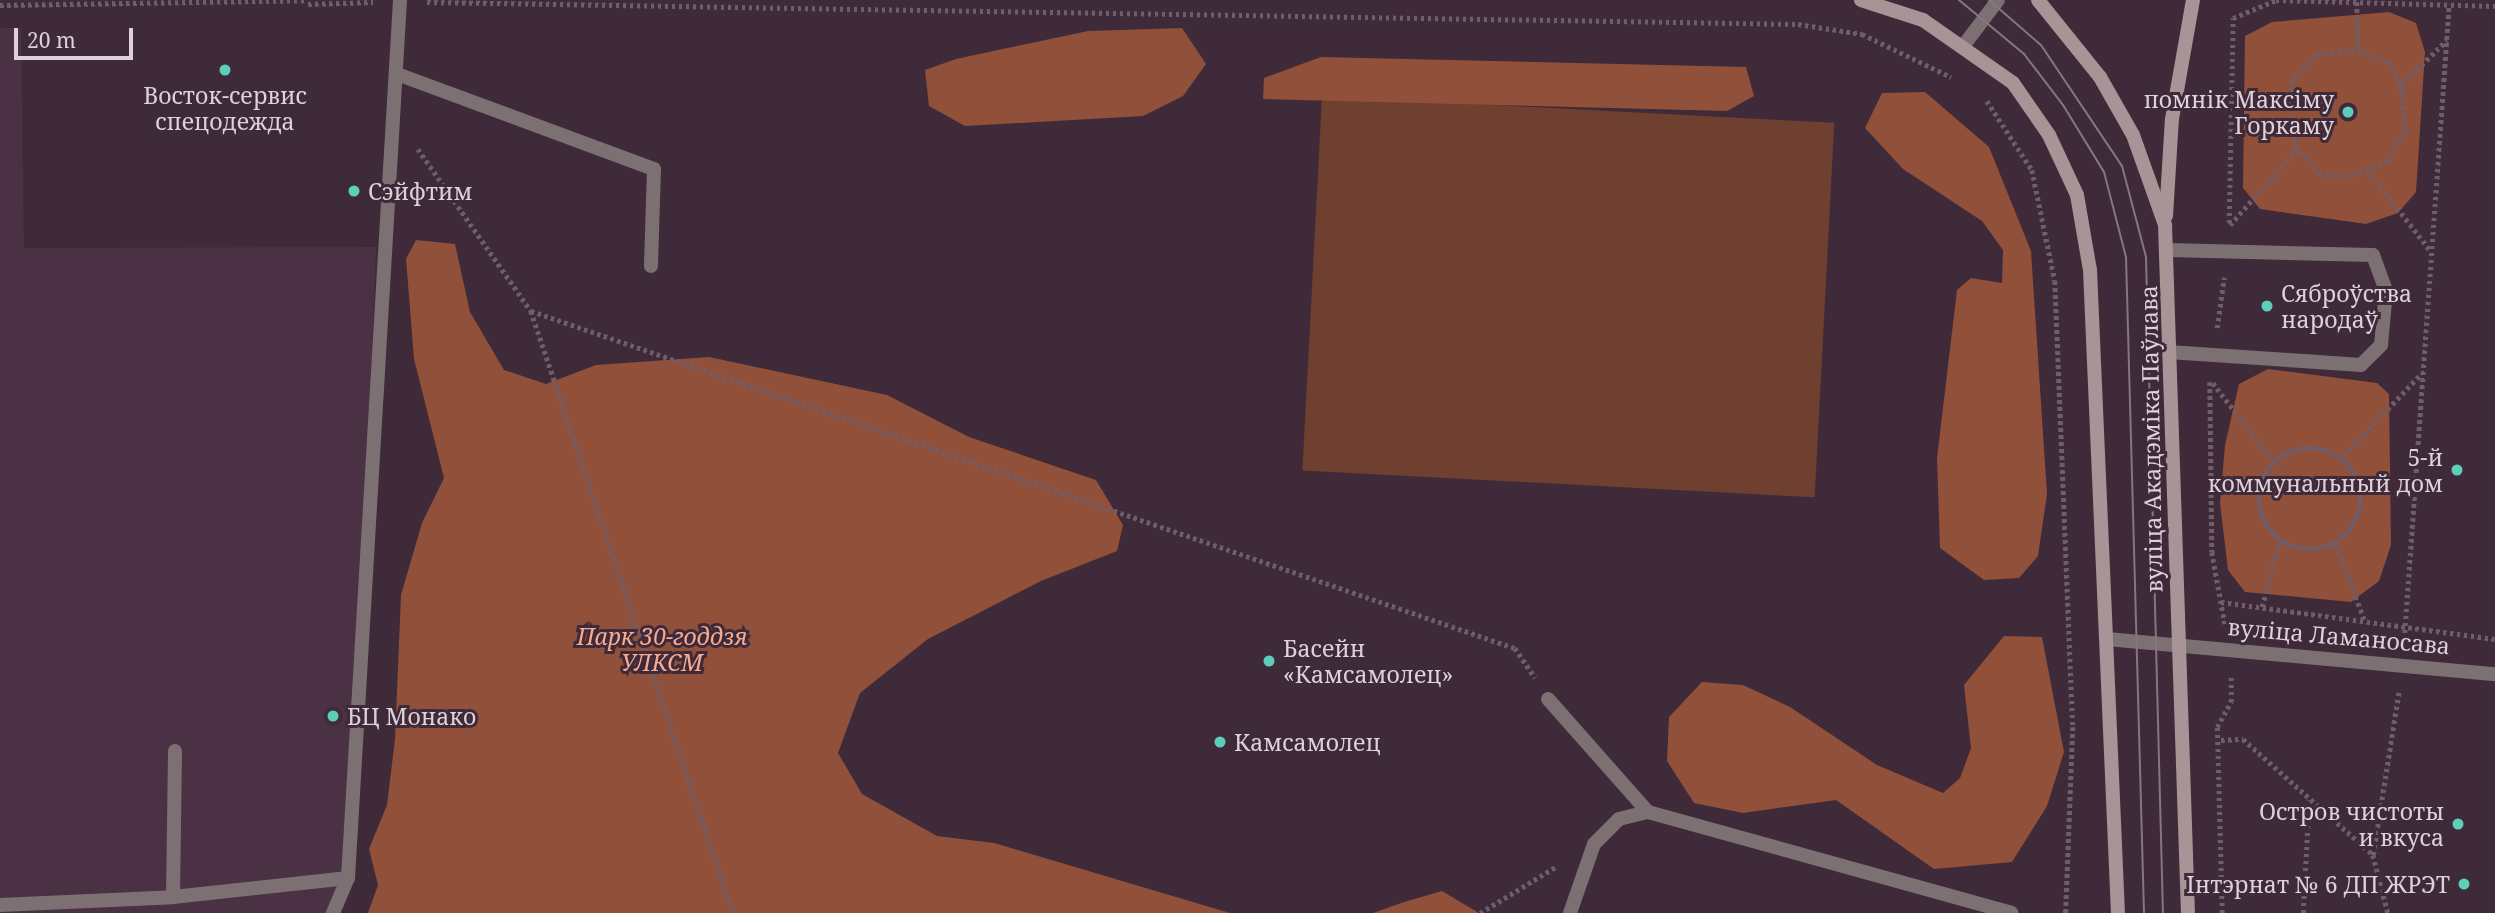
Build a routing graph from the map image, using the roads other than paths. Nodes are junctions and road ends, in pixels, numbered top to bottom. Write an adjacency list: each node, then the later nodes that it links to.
1 (1861, 0): 2 (main road)
2 (1878, 0): 7 (main road)
3 (1998, 0): 7 (street)
4 (2038, 0): 9 (main road, вуліца Акадэміка Паўлава)
5 (2193, 0): 9 (main road)
6 (400, 1): 8 (street)
7 (1964, 45): 13 (main road)
8 (397, 74): 11 (street); 19 (street)
9 (2165, 225): 10 (main road, вуліца Акадэміка Паўлава)
10 (2168, 250): 12 (main road, вуліца Акадэміка Паўлава); 12 (street)
11 (651, 266)
12 (2172, 352): 14 (main road, вуліца Акадэміка Паўлава)
13 (2107, 639): 14 (street, вуліца Ламаносава); 25 (main road)
14 (2179, 644): 15 (street, вуліца Ламаносава); 26 (main road, вуліца Акадэміка Паўлава)
15 (2495, 674)
16 (1548, 699): 18 (street)
17 (175, 751): 20 (street)
18 (1648, 812): 23 (street); 24 (street)
19 (348, 878): 20 (street); 22 (street)
20 (173, 897): 21 (street)
21 (0, 905)
22 (333, 913)
23 (1570, 913)
24 (2011, 913)
25 (2118, 913)
26 (2188, 913)

